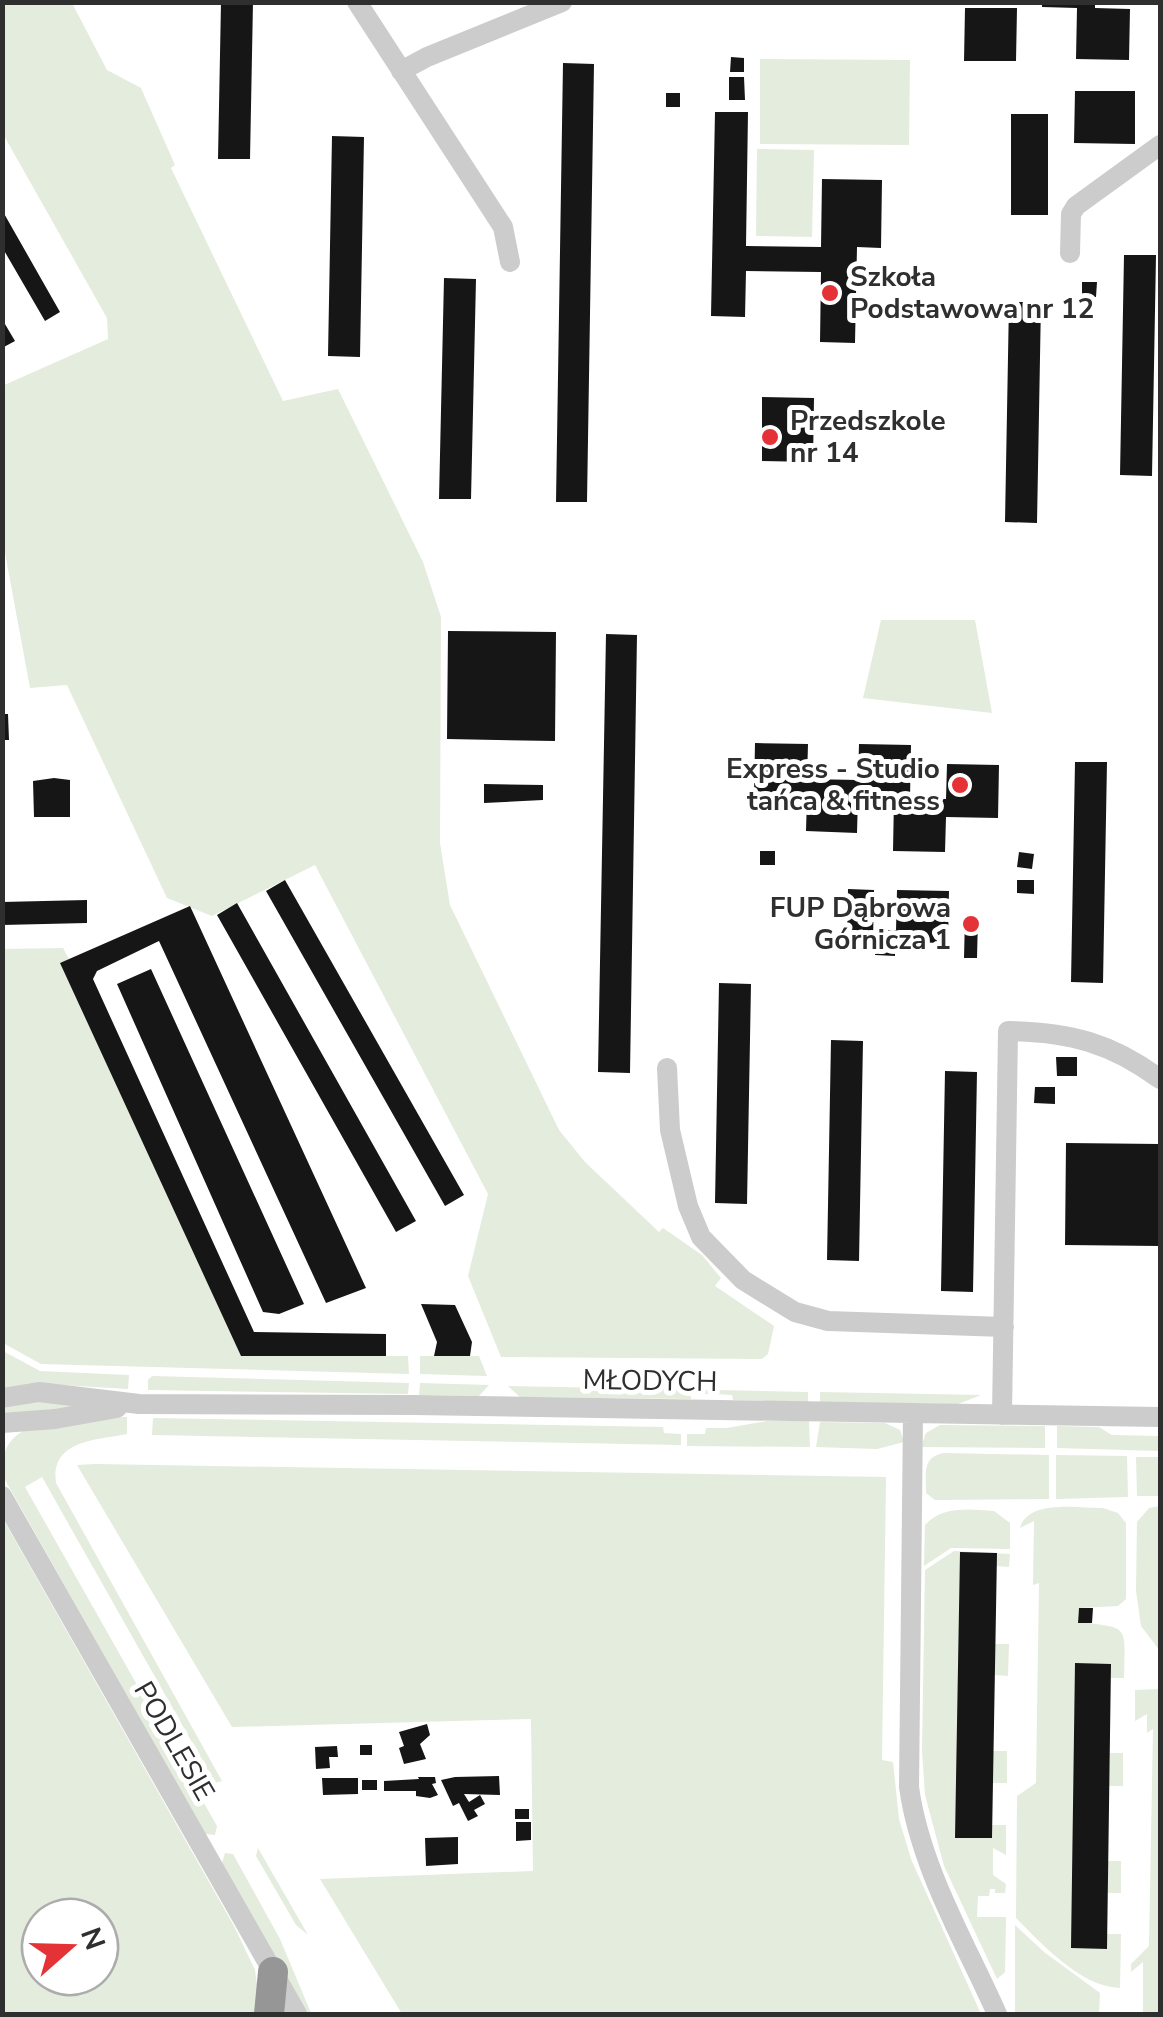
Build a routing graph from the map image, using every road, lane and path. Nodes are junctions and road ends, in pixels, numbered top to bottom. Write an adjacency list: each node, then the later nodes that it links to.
1 (356, 2): 3 (street)
2 (562, 2): 3 (street)
3 (401, 71): 6 (street)
4 (1160, 145): 5 (street)
5 (1070, 253)
6 (510, 262)
7 (667, 1068): 9 (street)
8 (1160, 1079): 9 (street)
9 (1004, 1328): 13 (street)
10 (2, 1398): 11 (street, MŁODYCH)
11 (139, 1404): 12 (street, MŁODYCH); 15 (street, MŁODYCH)
12 (913, 1414): 13 (street, MŁODYCH); 20 (street)
13 (1002, 1415): 14 (street, MŁODYCH)
14 (1160, 1418)
15 (2, 1424)
16 (2, 1496): 17 (street, PODLESIE)
17 (272, 1972): 18 (highway); 19 (street, PODLESIE)
18 (270, 2014)
19 (297, 2014)
20 (997, 2014)

